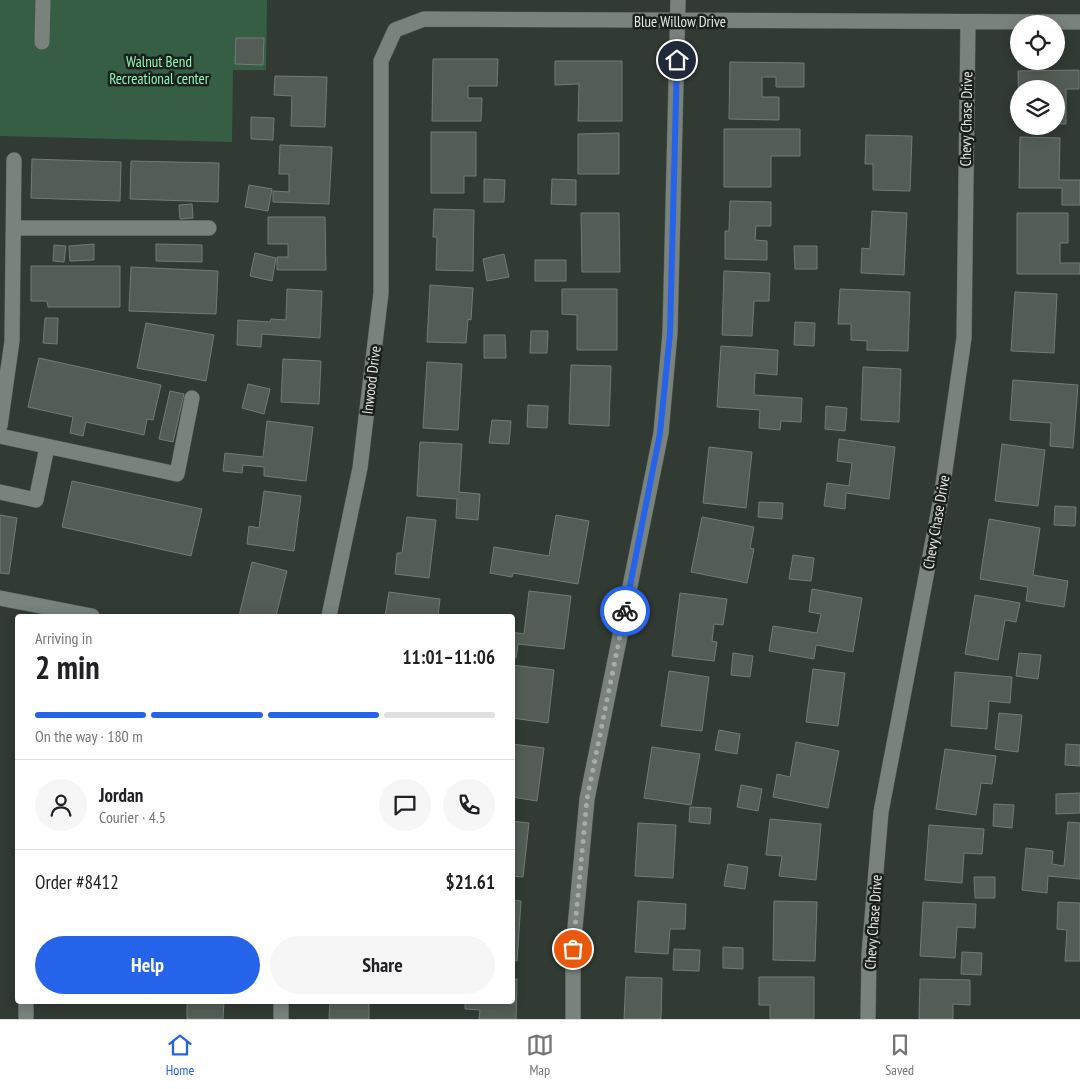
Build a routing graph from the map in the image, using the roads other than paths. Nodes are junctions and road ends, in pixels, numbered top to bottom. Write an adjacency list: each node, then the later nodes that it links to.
1 (43, 0): 6 (street)
2 (678, 0): 3 (street)
3 (678, 21): 4 (street, Blue Willow Drive); 7 (street, Blue Willow Drive); 23 (street)
4 (968, 22): 5 (street, Blue Willow Drive); 24 (street, Chevy Chase Drive)
5 (1080, 22)
6 (42, 42)
7 (381, 140): 18 (street, Inwood Drive)
8 (14, 160): 9 (street)
9 (14, 228): 10 (street); 12 (street)
10 (209, 228)
11 (192, 398): 14 (street)
12 (0, 426)
13 (0, 436): 14 (street)
14 (47, 447): 15 (street)
15 (0, 492)
16 (0, 598): 17 (street)
17 (77, 614)
18 (329, 614)
19 (26, 1004): 21 (street)
20 (281, 1004): 22 (street)
21 (26, 1019)
22 (281, 1019)
23 (572, 1019)
24 (868, 1019)

